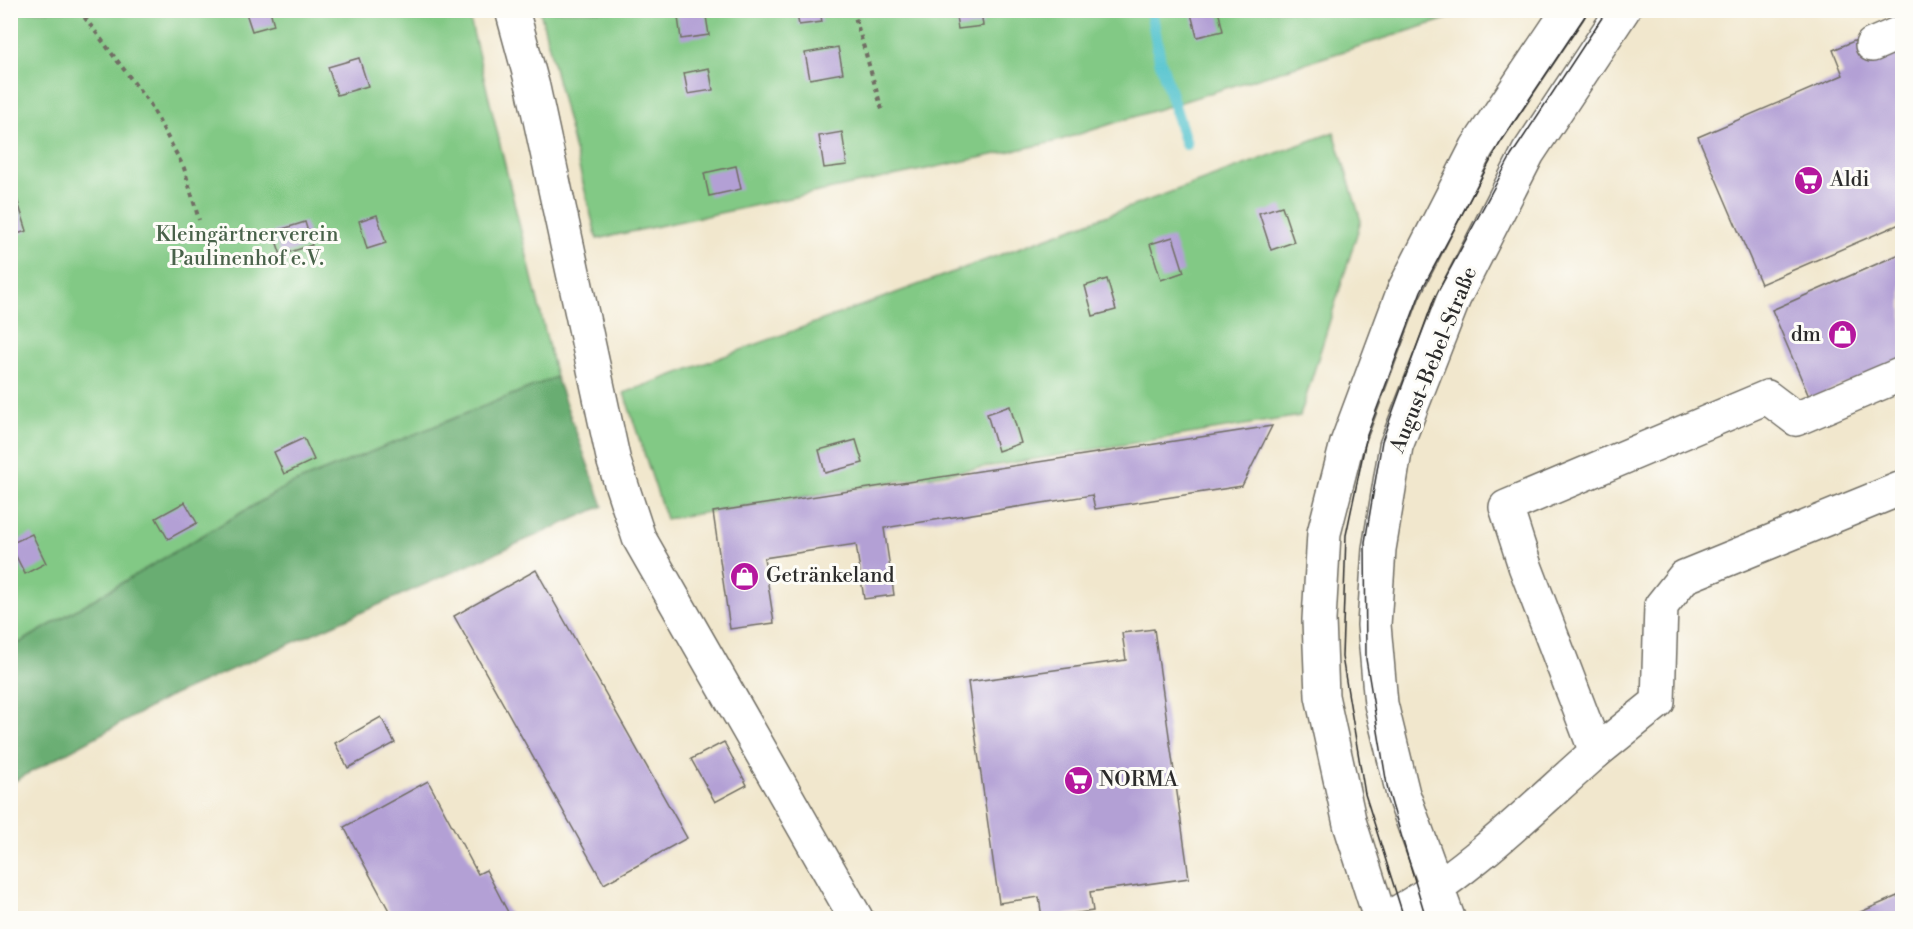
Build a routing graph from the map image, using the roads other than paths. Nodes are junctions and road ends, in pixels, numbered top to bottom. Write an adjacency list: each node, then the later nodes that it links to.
1 (512, 10): 10 (street)
2 (1569, 10): 11 (street)
3 (1623, 10): 9 (street, August-Bebel-Straße)
4 (1902, 32): 5 (street)
5 (1872, 45)
6 (1902, 374): 8 (street)
7 (1902, 488): 8 (street)
8 (1596, 752): 9 (street)
9 (1436, 888): 12 (street); 13 (street, August-Bebel-Straße)
10 (856, 918)
11 (1380, 918)
12 (1388, 918)
13 (1448, 918)

